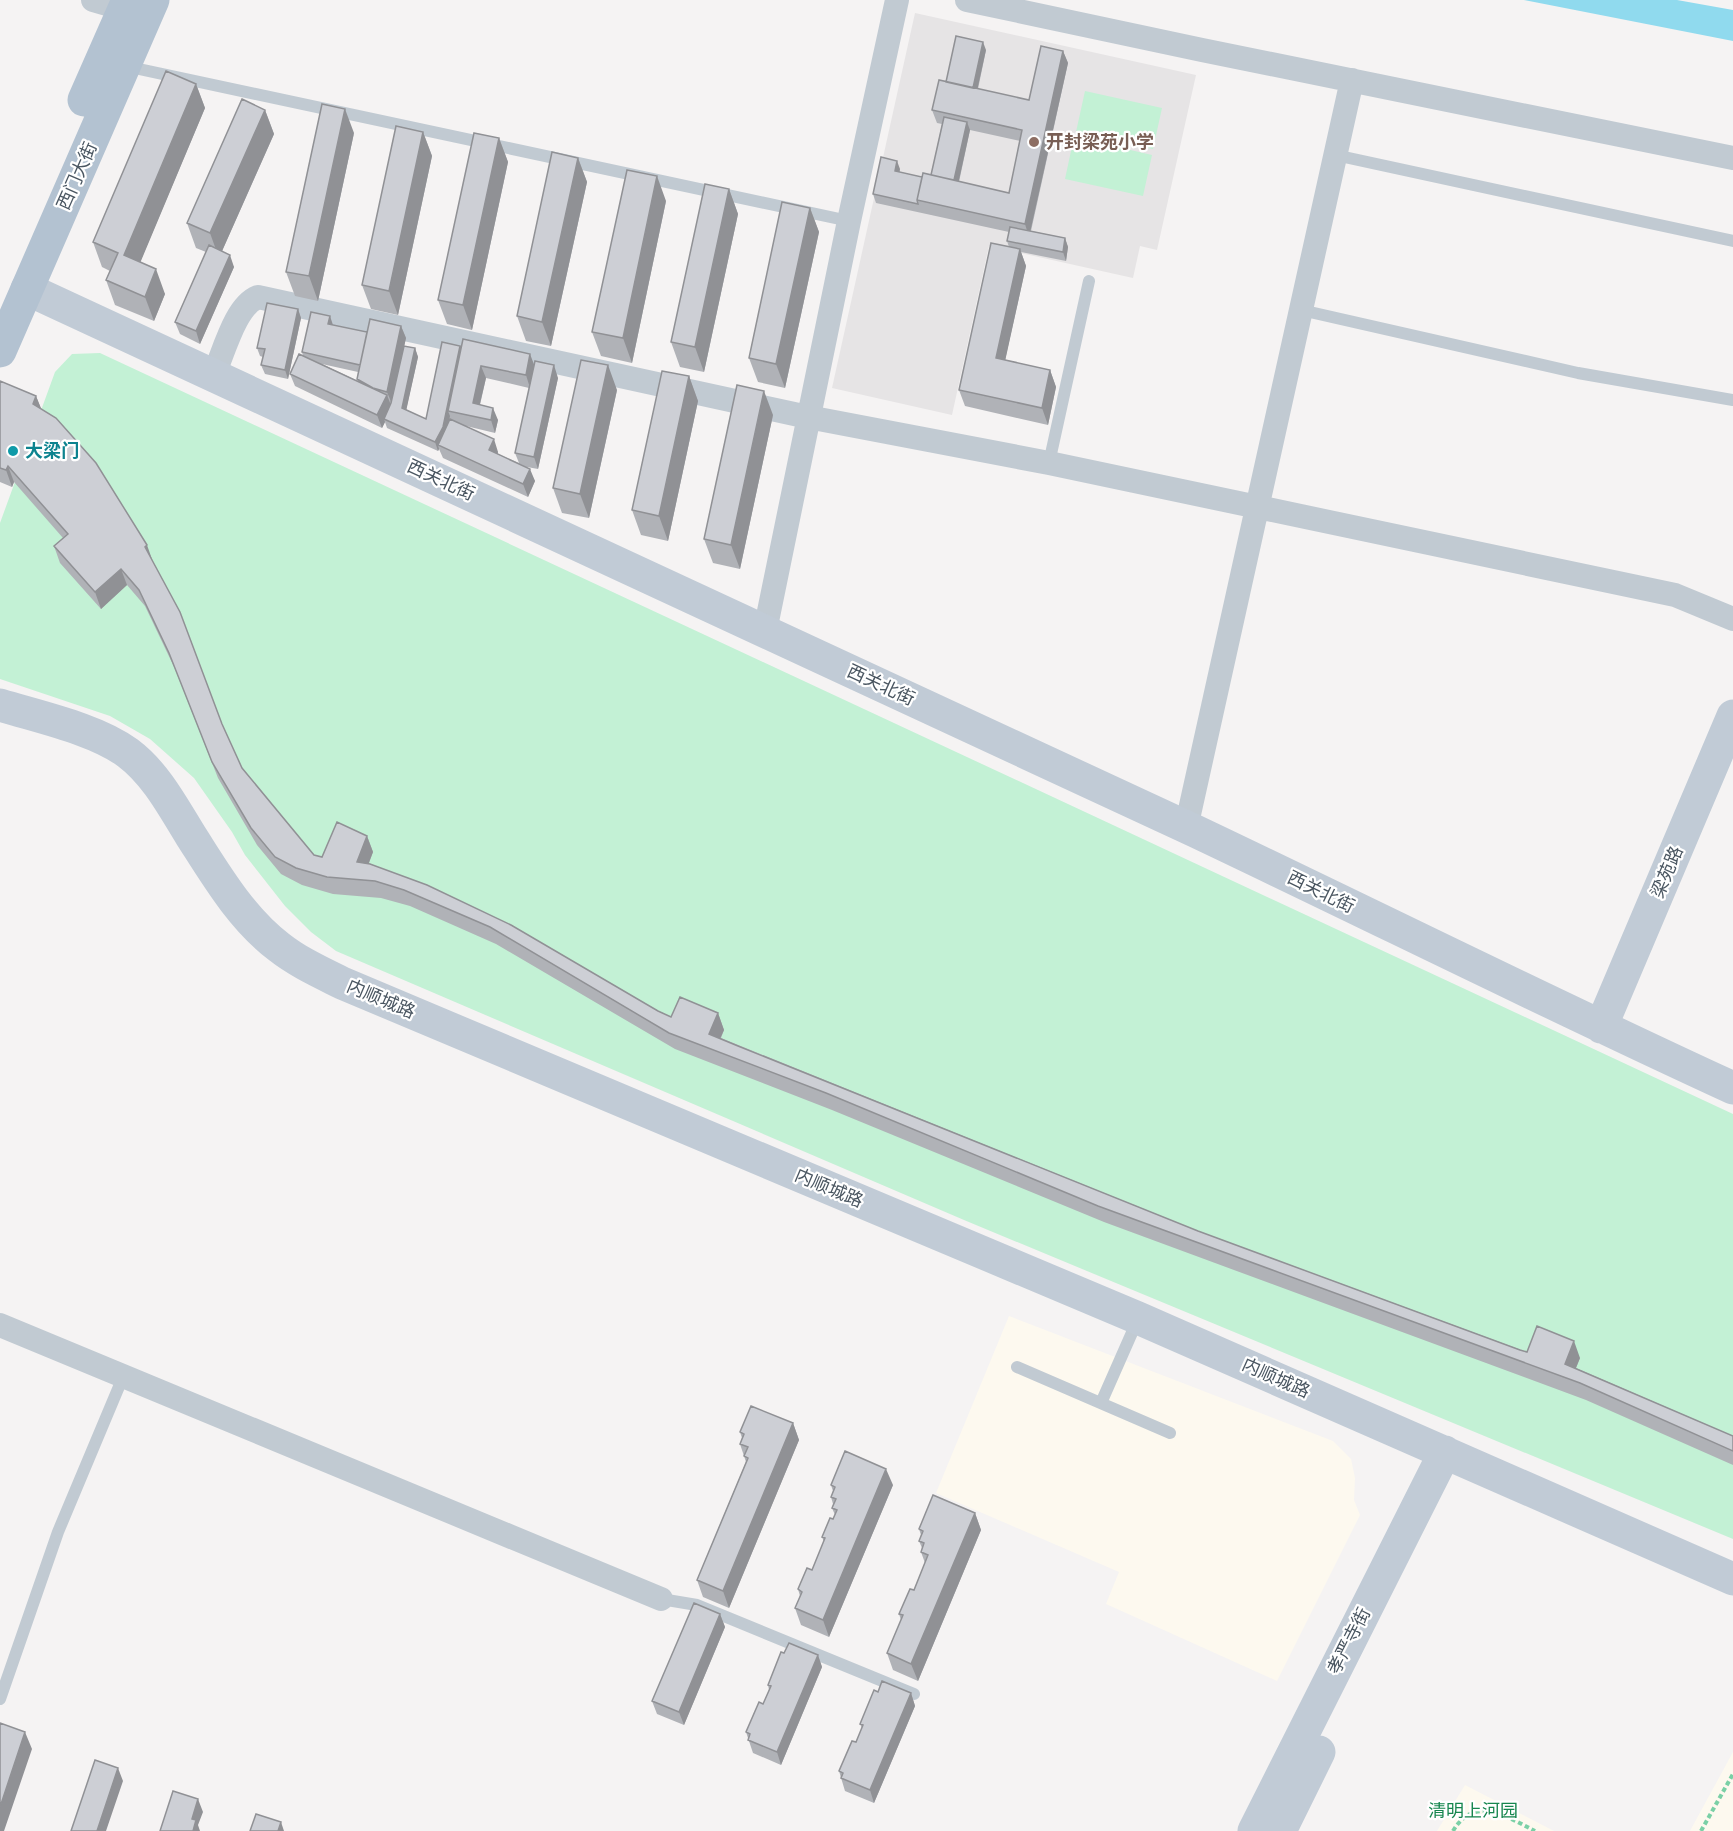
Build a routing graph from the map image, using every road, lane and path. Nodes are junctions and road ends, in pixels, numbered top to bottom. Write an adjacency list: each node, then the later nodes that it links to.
1 (897, 0): 8 (street)
2 (967, 0): 5 (street)
3 (125, 2): 4 (main road, 西门大街); 11 (main road, 西门大街)
4 (125, 66): 8 (lane); 11 (main road, 西门大街)
5 (1352, 80): 6 (street); 7 (street)
6 (1335, 155): 9 (lane); 12 (street)
7 (1733, 158)
8 (849, 221): 16 (street)
9 (1733, 241)
10 (1089, 281): 17 (lane)
11 (14, 293): 13 (main road, 西门大街); 14 (street, 西关北街)
12 (1301, 310): 15 (lane); 18 (street)
13 (0, 351)
14 (214, 374): 16 (street); 20 (street, 西关北街)
15 (1732, 396)
16 (808, 417): 17 (street); 20 (street)
17 (1049, 463): 18 (street)
18 (1257, 507): 19 (street); 23 (street)
19 (1733, 619)
20 (765, 631): 23 (street, 西关北街)
21 (0, 705): 26 (street, 内顺城路)
22 (1732, 724): 24 (street, 梁苑路)
23 (1186, 828): 24 (street, 西关北街)
24 (1600, 1027): 25 (street, 西关北街)
25 (1733, 1088)
26 (1138, 1318): 30 (lane); 32 (street, 内顺城路)
27 (0, 1325): 29 (street)
28 (1017, 1367): 30 (lane)
29 (123, 1377): 34 (street); 36 (lane)
30 (1101, 1403): 31 (lane)
31 (1170, 1433)
32 (1454, 1456): 33 (street, 内顺城路); 38 (street, 孝严寺街); 39 (street, 孝严寺街)
33 (1733, 1579)
34 (661, 1599): 35 (lane)
35 (914, 1694)
36 (0, 1699)
37 (1733, 1774): 42 (path)
38 (1254, 1831)
39 (1280, 1831)
40 (1453, 1831): 41 (path)
41 (1535, 1831)
42 (1701, 1831)

